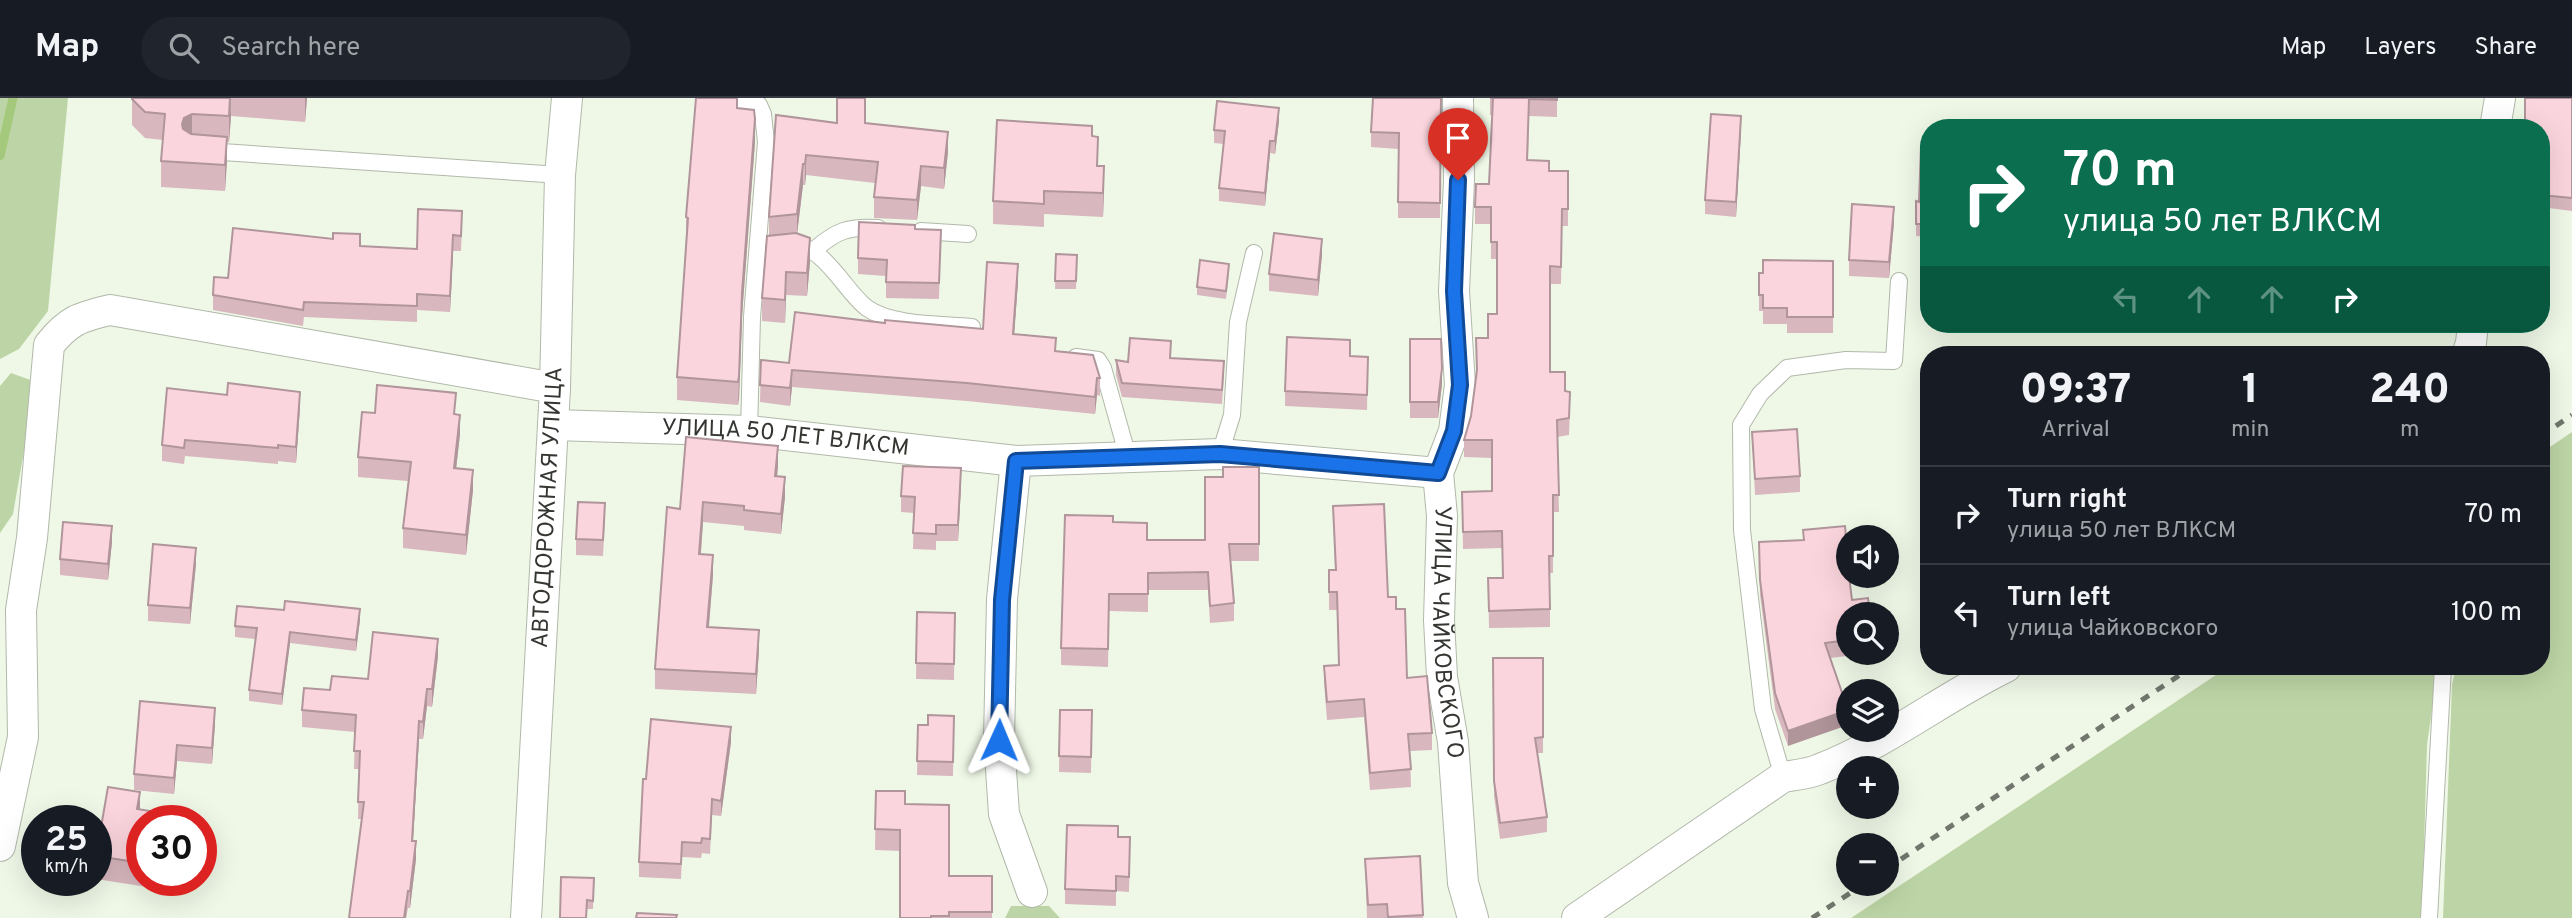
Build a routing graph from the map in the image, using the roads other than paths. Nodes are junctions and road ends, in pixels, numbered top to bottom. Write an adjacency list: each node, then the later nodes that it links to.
1 (567, 98): 7 (street, АВТОДОРОЖНАЯ УЛИЦА)
2 (716, 98): 9 (lane)
3 (1458, 98): 21 (street, УЛИЦА ЧАЙКОВСКОГО)
4 (2500, 98): 5 (street)
5 (2497, 119)
6 (192, 150): 7 (lane)
7 (561, 175): 15 (street, АВТОДОРОЖНАЯ УЛИЦА)
8 (968, 234): 10 (lane)
9 (758, 249): 10 (lane); 17 (lane)
10 (814, 250): 13 (lane)
11 (1254, 253): 18 (lane)
12 (1899, 281): 24 (lane)
13 (972, 327)
14 (1072, 356): 19 (lane)
15 (555, 388): 16 (street, АВТОДОРОЖНАЯ УЛИЦА); 25 (street)
16 (553, 425): 17 (street, УЛИЦА 50 ЛЕТ ВЛКСМ); 27 (street, АВТОДОРОЖНАЯ УЛИЦА)
17 (748, 431): 20 (street, УЛИЦА 50 ЛЕТ ВЛКСМ)
18 (1220, 454): 19 (street, УЛИЦА 50 ЛЕТ ВЛКСМ); 21 (street, УЛИЦА 50 ЛЕТ ВЛКСМ)
19 (1128, 457): 20 (street, УЛИЦА 50 ЛЕТ ВЛКСМ)
20 (1016, 461): 26 (street)
21 (1438, 473): 28 (street, УЛИЦА ЧАЙКОВСКОГО)
22 (1989, 675): 24 (street)
23 (2443, 675): 30 (lane)
24 (1783, 777): 29 (street)
25 (0, 846)
26 (1032, 892)
27 (526, 918)
28 (1473, 918)
29 (1577, 918)
30 (2429, 918)

